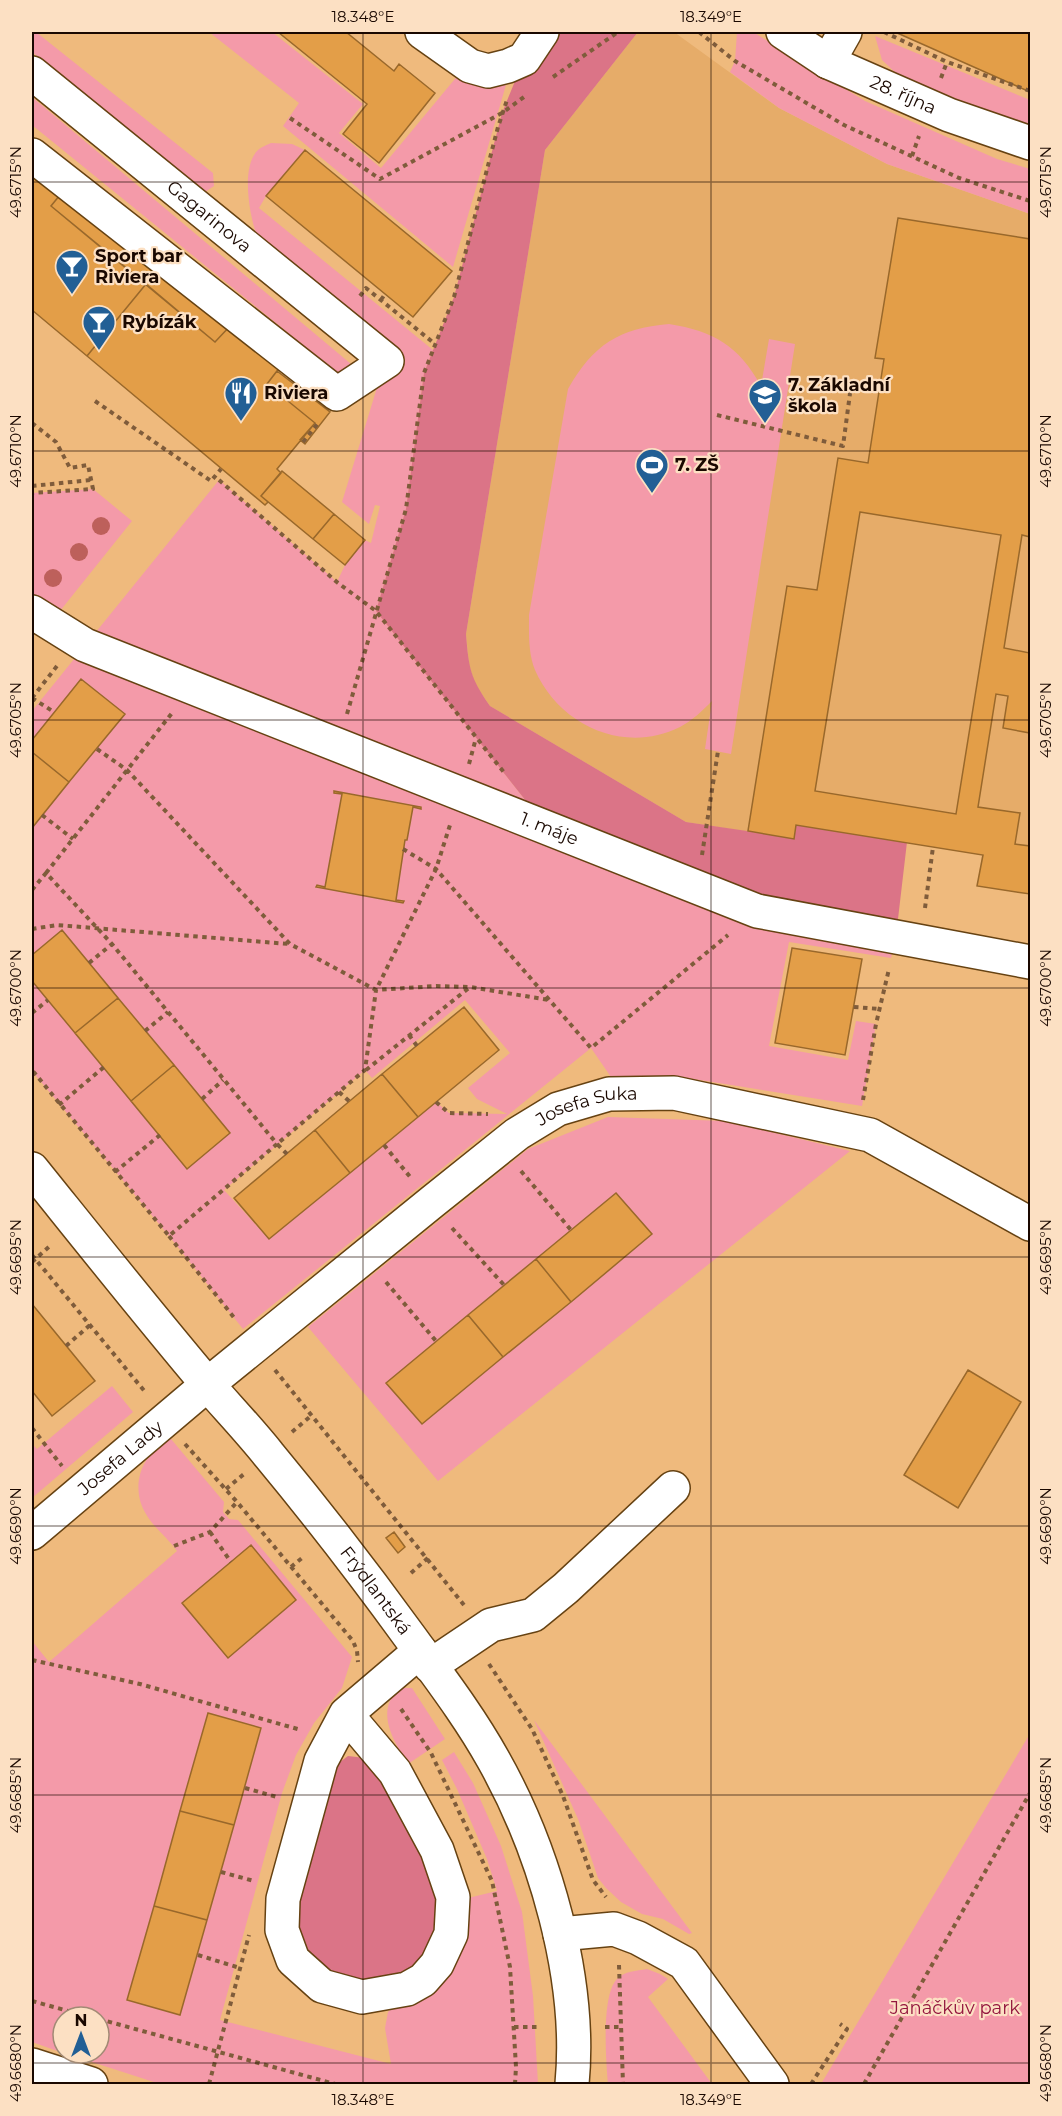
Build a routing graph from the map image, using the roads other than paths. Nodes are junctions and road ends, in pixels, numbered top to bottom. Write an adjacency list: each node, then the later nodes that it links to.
1 (422, 32): 2 (street)
2 (542, 32)
3 (783, 32): 5 (street, 28. října)
4 (845, 32): 5 (street)
5 (828, 62): 7 (street, 28. října)
6 (32, 73): 8 (street, Gagarinova)
7 (1030, 143)
8 (32, 155)
9 (32, 612): 10 (street, 1. máje)
10 (1030, 962)
11 (32, 1169): 13 (street, Frýdlantská)
12 (1030, 1224): 13 (street, Josefa Suka)
13 (208, 1384): 15 (street, Josefa Lady); 16 (street, Frýdlantská)
14 (673, 1488): 16 (street)
15 (32, 1533)
16 (425, 1658): 17 (street); 18 (street, Frýdlantská)
17 (346, 1714): 17 (street)
18 (560, 1934): 21 (street, Frýdlantská); 22 (street)
19 (32, 2065): 20 (street)
20 (91, 2085)
21 (572, 2085)
22 (772, 2085)

